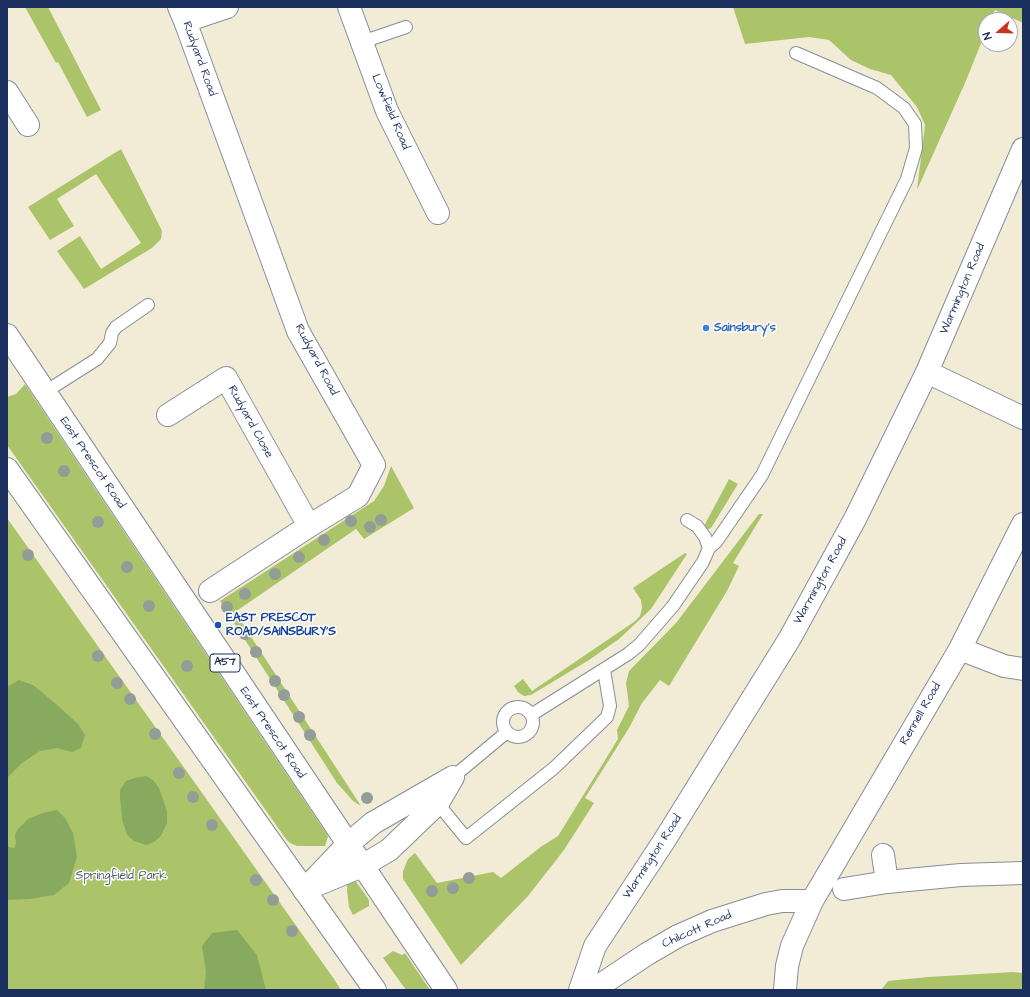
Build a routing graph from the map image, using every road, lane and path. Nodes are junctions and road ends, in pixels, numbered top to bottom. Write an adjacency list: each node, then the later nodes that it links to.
1 (227, 7): 3 (main road)
2 (349, 7): 5 (main road, Lowfield Road)
3 (182, 14): 20 (main road, Rudyard Road)
4 (406, 27): 5 (lane)
5 (362, 42): 10 (main road, Lowfield Road)
6 (796, 53): 21 (lane)
7 (7, 92): 8 (main road)
8 (28, 124)
9 (1023, 149): 13 (main road, Warmington Road)
10 (438, 213)
11 (148, 305): 14 (lane)
12 (7, 335): 14 (main road, East Prescot Road / A57)
13 (927, 372): 16 (main road); 40 (main road, Warmington Road)
14 (45, 392): 30 (main road, East Prescot Road / A57)
15 (168, 414): 20 (main road, Rudyard Close)
16 (1023, 418)
17 (7, 469): 36 (main road)
18 (687, 520): 21 (lane)
19 (1023, 524): 23 (main road, Rennell Road)
20 (309, 526): 22 (main road, Rudyard Road)
21 (709, 548): 25 (lane)
22 (210, 591)
23 (960, 649): 24 (main road); 37 (main road, Rennell Road)
24 (1023, 669)
25 (604, 670): 26 (lane); 29 (lane)
26 (531, 715): 27 (lane); 27 (lane)
27 (507, 732): 28 (lane)
28 (453, 777): 29 (main road)
29 (432, 797): 30 (main road); 32 (main road)
30 (347, 845): 32 (main road, East Prescot Road / A57); 36 (main road)
31 (883, 855): 34 (main road)
32 (362, 866): 36 (main road); 39 (main road, East Prescot Road / A57)
33 (1023, 874): 34 (main road)
34 (887, 882): 35 (main road)
35 (844, 889)
36 (304, 890): 38 (main road)
37 (812, 901): 41 (main road, Chilcott Road); 42 (main road, Rennell Road)
38 (375, 990)
39 (446, 990)
40 (580, 990)
41 (593, 990)
42 (785, 990)

